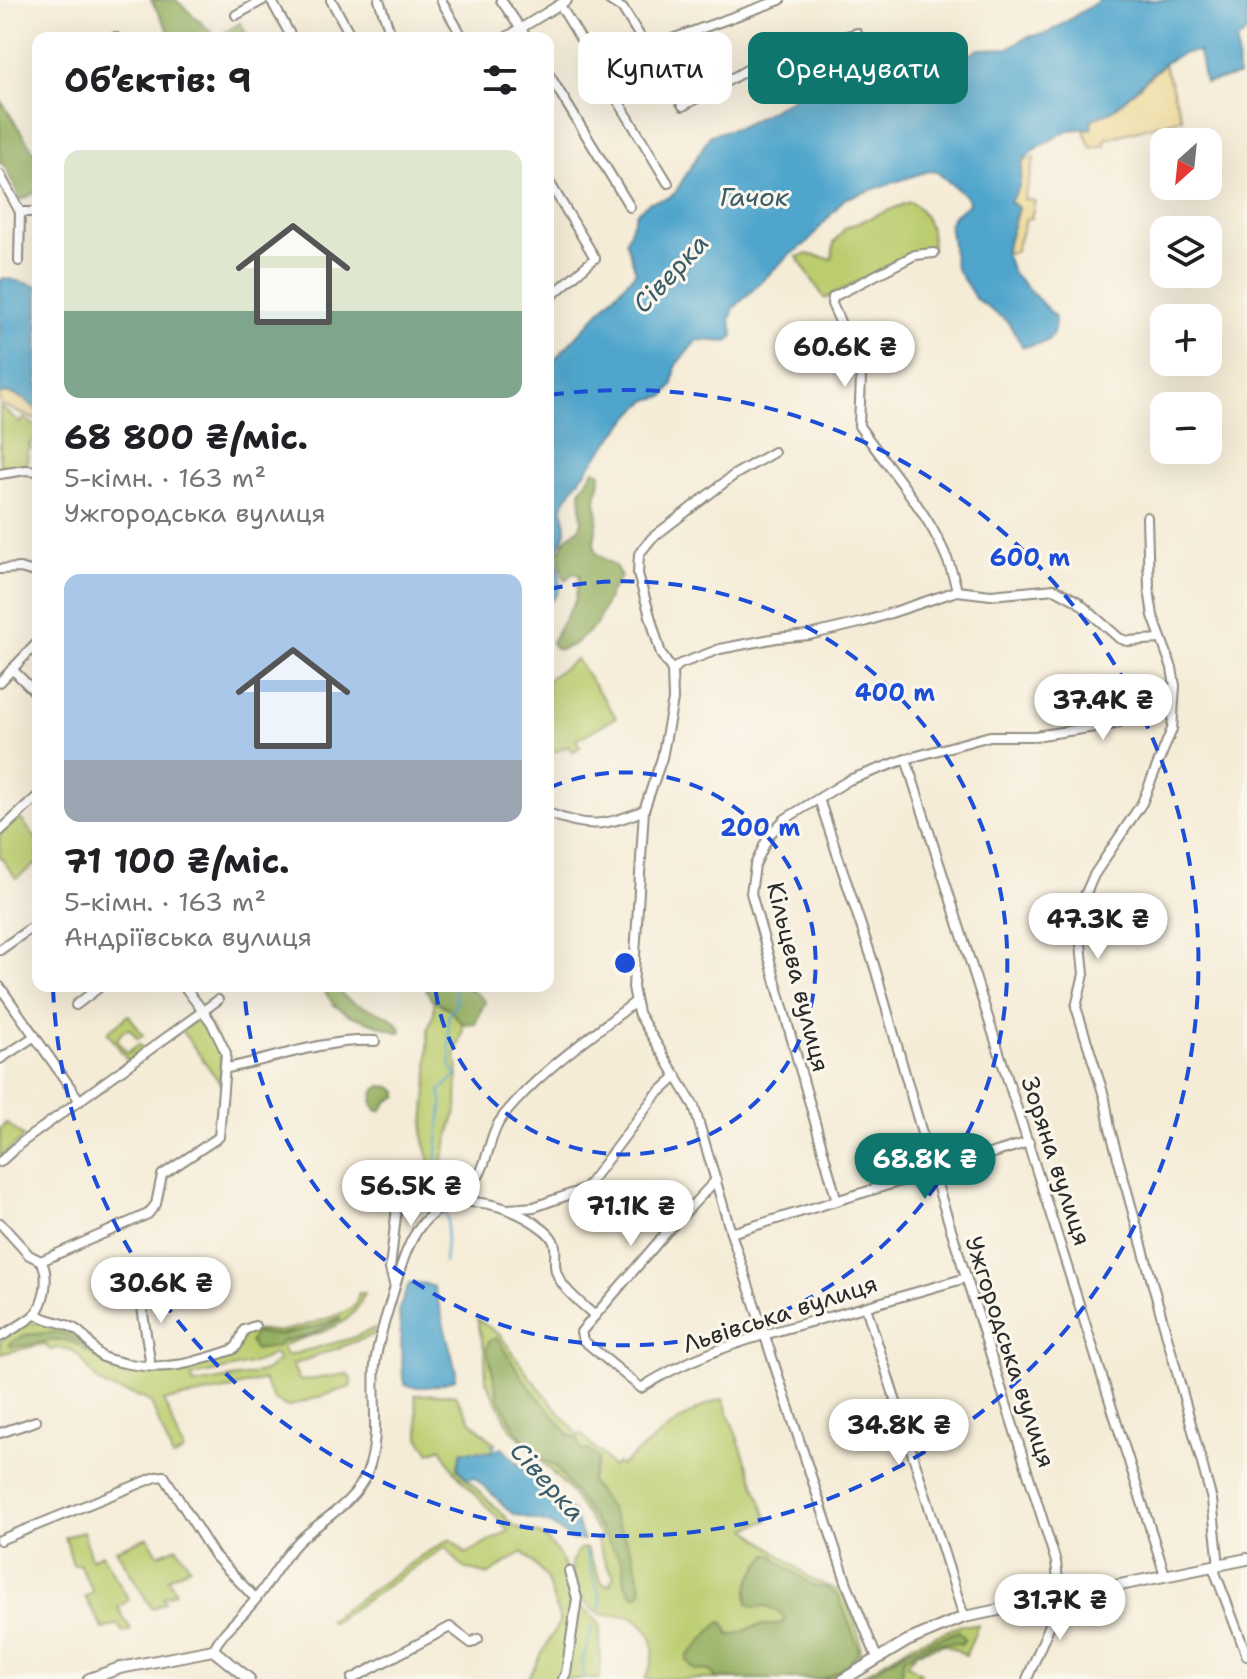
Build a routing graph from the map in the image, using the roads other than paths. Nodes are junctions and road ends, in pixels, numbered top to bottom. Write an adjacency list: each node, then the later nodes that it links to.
1 (263, 0): 10 (street)
2 (271, 0): 12 (street)
3 (331, 0): 13 (street)
4 (379, 0): 14 (street)
5 (441, 0): 15 (street)
6 (501, 0): 11 (street)
7 (610, 0): 18 (street)
8 (780, 0): 19 (street)
9 (563, 2): 11 (street); 22 (street)
10 (236, 15)
11 (522, 28): 16 (street); 17 (street)
12 (289, 32)
13 (349, 32)
14 (390, 32)
15 (460, 32)
16 (515, 32)
17 (524, 32)
18 (637, 32)
19 (691, 32)
20 (554, 83): 24 (street)
21 (0, 175): 25 (street)
22 (668, 183)
23 (554, 190): 29 (street)
24 (630, 207)
25 (20, 212): 26 (street); 28 (street)
26 (32, 212)
27 (934, 253): 36 (street)
28 (19, 261)
29 (554, 293)
30 (774, 452): 40 (street)
31 (32, 470): 32 (street)
32 (0, 474)
33 (1147, 517): 37 (street)
34 (0, 569): 35 (street)
35 (32, 571)
36 (957, 591): 37 (street); 40 (street)
37 (1161, 639): 42 (street)
38 (32, 648): 39 (street)
39 (12, 669): 41 (street); 43 (street)
40 (672, 670): 47 (street)
41 (0, 682)
42 (1175, 686): 44 (street, Кільцева вулиця); 90 (street)
43 (32, 689)
44 (906, 759): 45 (street, Кільцева вулиця); 65 (street, Зоряна вулиця)
45 (819, 799): 68 (street, Ужгородська вулиця); 70 (street, Кільцева вулиця)
46 (32, 802): 49 (street)
47 (644, 810): 48 (street); 56 (street)
48 (554, 815)
49 (0, 831)
50 (32, 927): 51 (street)
51 (0, 950)
52 (0, 987): 59 (street)
53 (93, 992): 57 (street)
54 (189, 992): 58 (street)
55 (218, 1000): 58 (street)
56 (635, 1002): 63 (street); 71 (street)
57 (76, 1005)
58 (203, 1011): 62 (street); 64 (street)
59 (35, 1036): 61 (street); 64 (street)
60 (375, 1041): 62 (street)
61 (0, 1059)
62 (227, 1068): 75 (street)
63 (677, 1076): 69 (street); 72 (street)
64 (80, 1101): 66 (street)
65 (1029, 1142): 68 (street); 92 (street, Зоряна вулиця)
66 (0, 1162)
67 (401, 1171): 78 (street)
68 (933, 1172): 70 (street); 76 (street, Ужгородська вулиця)
69 (716, 1180): 74 (street); 81 (street)
70 (837, 1201): 74 (street)
71 (451, 1203): 72 (street); 78 (street)
72 (507, 1209): 81 (street)
73 (0, 1223): 75 (street)
74 (731, 1233): 83 (street)
75 (41, 1261): 80 (street)
76 (966, 1278): 79 (street, Львівська вулиця); 93 (street, Ужгородська вулиця)
77 (138, 1281): 85 (street)
78 (395, 1289): 94 (street)
79 (866, 1307): 83 (street, Львівська вулиця); 96 (street)
80 (36, 1314): 84 (street); 85 (street)
81 (594, 1315): 83 (street, Львівська вулиця)
82 (255, 1326): 85 (street)
83 (765, 1334): 100 (street)
84 (0, 1337)
85 (147, 1366)
86 (36, 1421): 87 (street)
87 (0, 1433)
88 (0, 1540): 94 (street)
89 (1247, 1559): 90 (main road)
90 (1216, 1566): 92 (main road); 99 (street)
91 (569, 1571): 104 (street)
92 (1165, 1575): 93 (main road)
93 (1060, 1598): 95 (main road)
94 (256, 1599): 98 (street)
95 (1046, 1600): 96 (main road); 106 (street)
96 (964, 1617): 100 (main road)
97 (478, 1639): 103 (street)
98 (213, 1650): 101 (main road); 102 (main road)
99 (1247, 1656)
100 (877, 1658): 105 (main road)
101 (89, 1679)
102 (249, 1679)
103 (352, 1679)
104 (563, 1679)
105 (844, 1679)
106 (1027, 1679)

